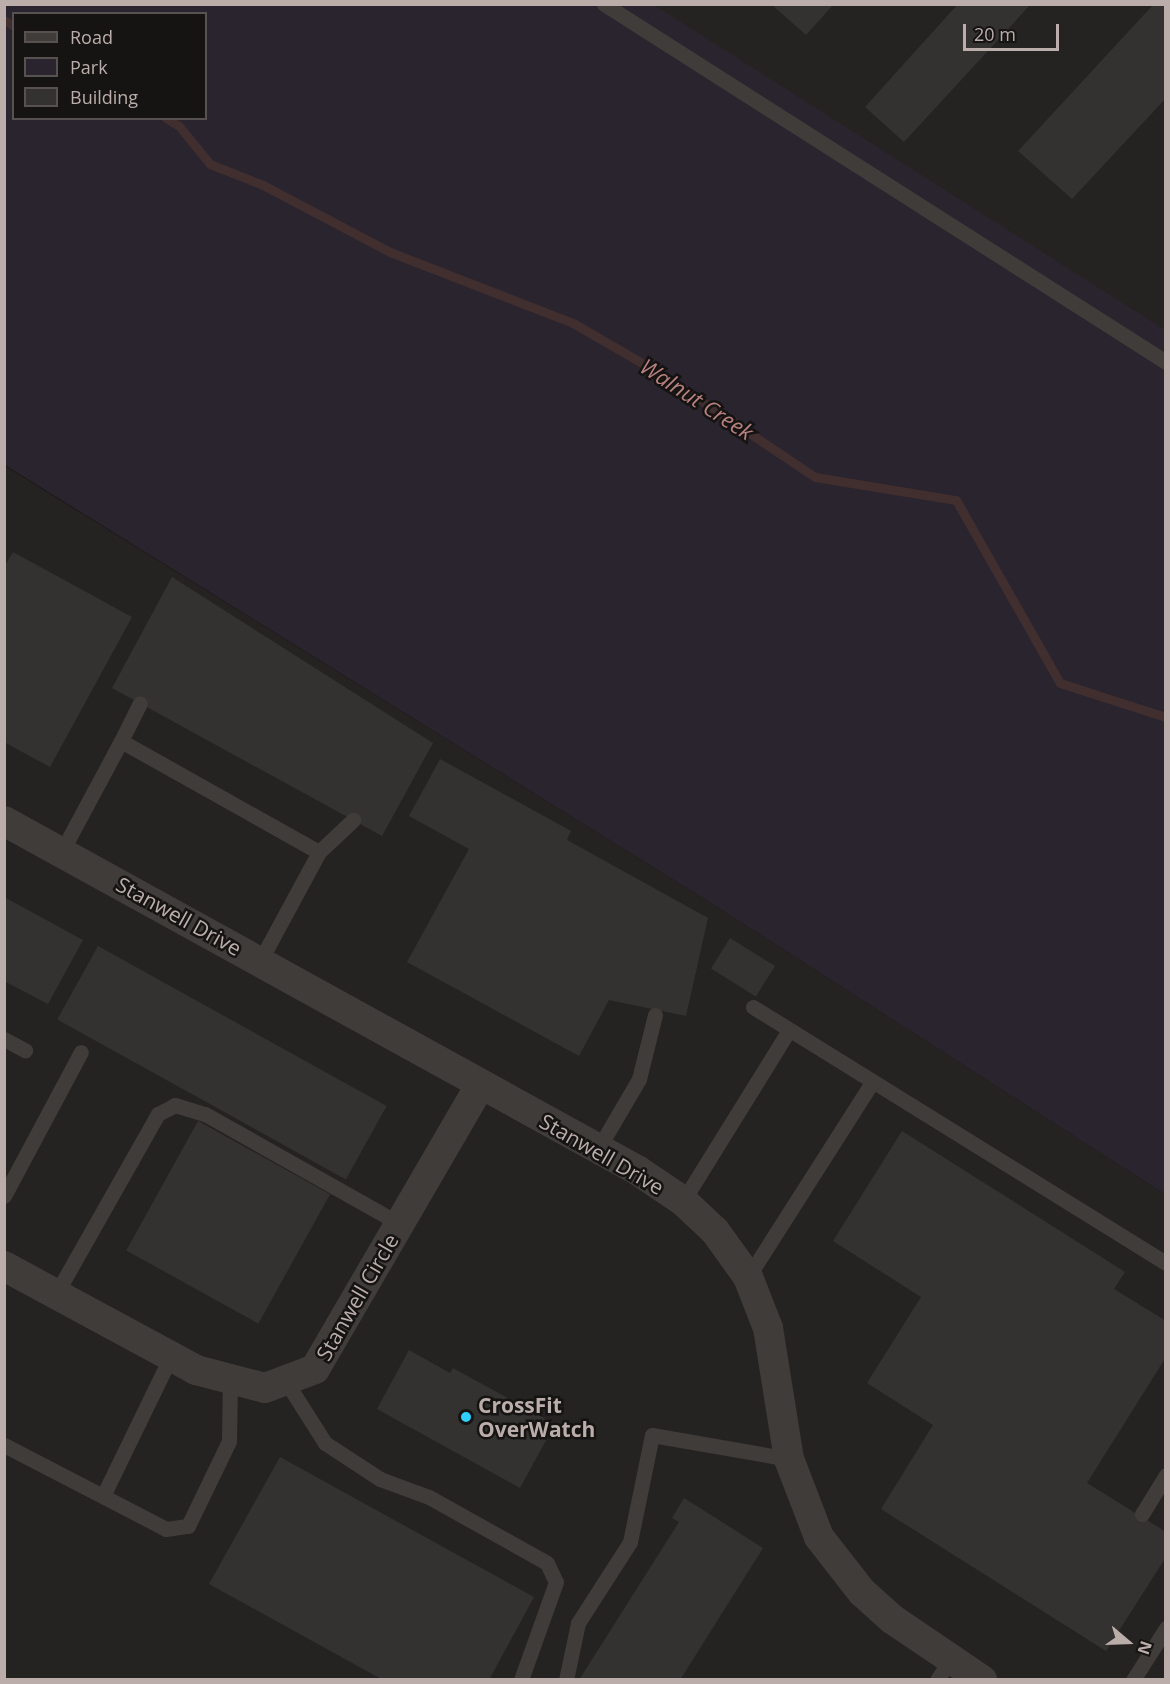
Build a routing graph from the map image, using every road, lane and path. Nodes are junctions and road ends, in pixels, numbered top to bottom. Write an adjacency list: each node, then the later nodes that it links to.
1 (604, 4): 2 (lane)
2 (1166, 362)
3 (140, 703): 4 (lane)
4 (121, 741): 7 (lane); 8 (lane)
5 (353, 820): 8 (lane)
6 (4, 821): 7 (street, Stanwell Drive)
7 (62, 851): 9 (street, Stanwell Drive)
8 (319, 852): 9 (lane)
9 (260, 961): 17 (street, Stanwell Drive)
10 (753, 1007): 12 (lane)
11 (655, 1015): 18 (lane)
12 (789, 1030): 16 (lane); 20 (lane)
13 (4, 1039): 14 (lane)
14 (25, 1050)
15 (81, 1052): 19 (lane)
16 (872, 1082): 22 (lane); 24 (lane)
17 (480, 1086): 18 (street, Stanwell Drive); 21 (street, Stanwell Circle)
18 (598, 1149): 20 (street, Stanwell Drive)
19 (4, 1196)
20 (683, 1201): 24 (street, Stanwell Drive)
21 (400, 1224): 25 (lane); 28 (street, Stanwell Circle)
22 (1166, 1263)
23 (4, 1266): 25 (street, Stanwell Circle)
24 (748, 1277): 30 (street, Stanwell Drive)
25 (56, 1294): 26 (street, Stanwell Circle)
26 (171, 1356): 27 (street, Stanwell Circle); 32 (lane)
27 (230, 1379): 28 (street, Stanwell Circle); 32 (lane)
28 (285, 1380): 36 (lane)
29 (4, 1445): 32 (lane)
30 (789, 1459): 35 (street, Stanwell Drive); 37 (lane)
31 (1166, 1475): 33 (lane)
32 (104, 1496)
33 (1142, 1514)
34 (1166, 1628): 39 (lane)
35 (944, 1670): 38 (street, Stanwell Drive)
36 (521, 1680)
37 (566, 1680)
38 (982, 1680)
39 (1133, 1680)

